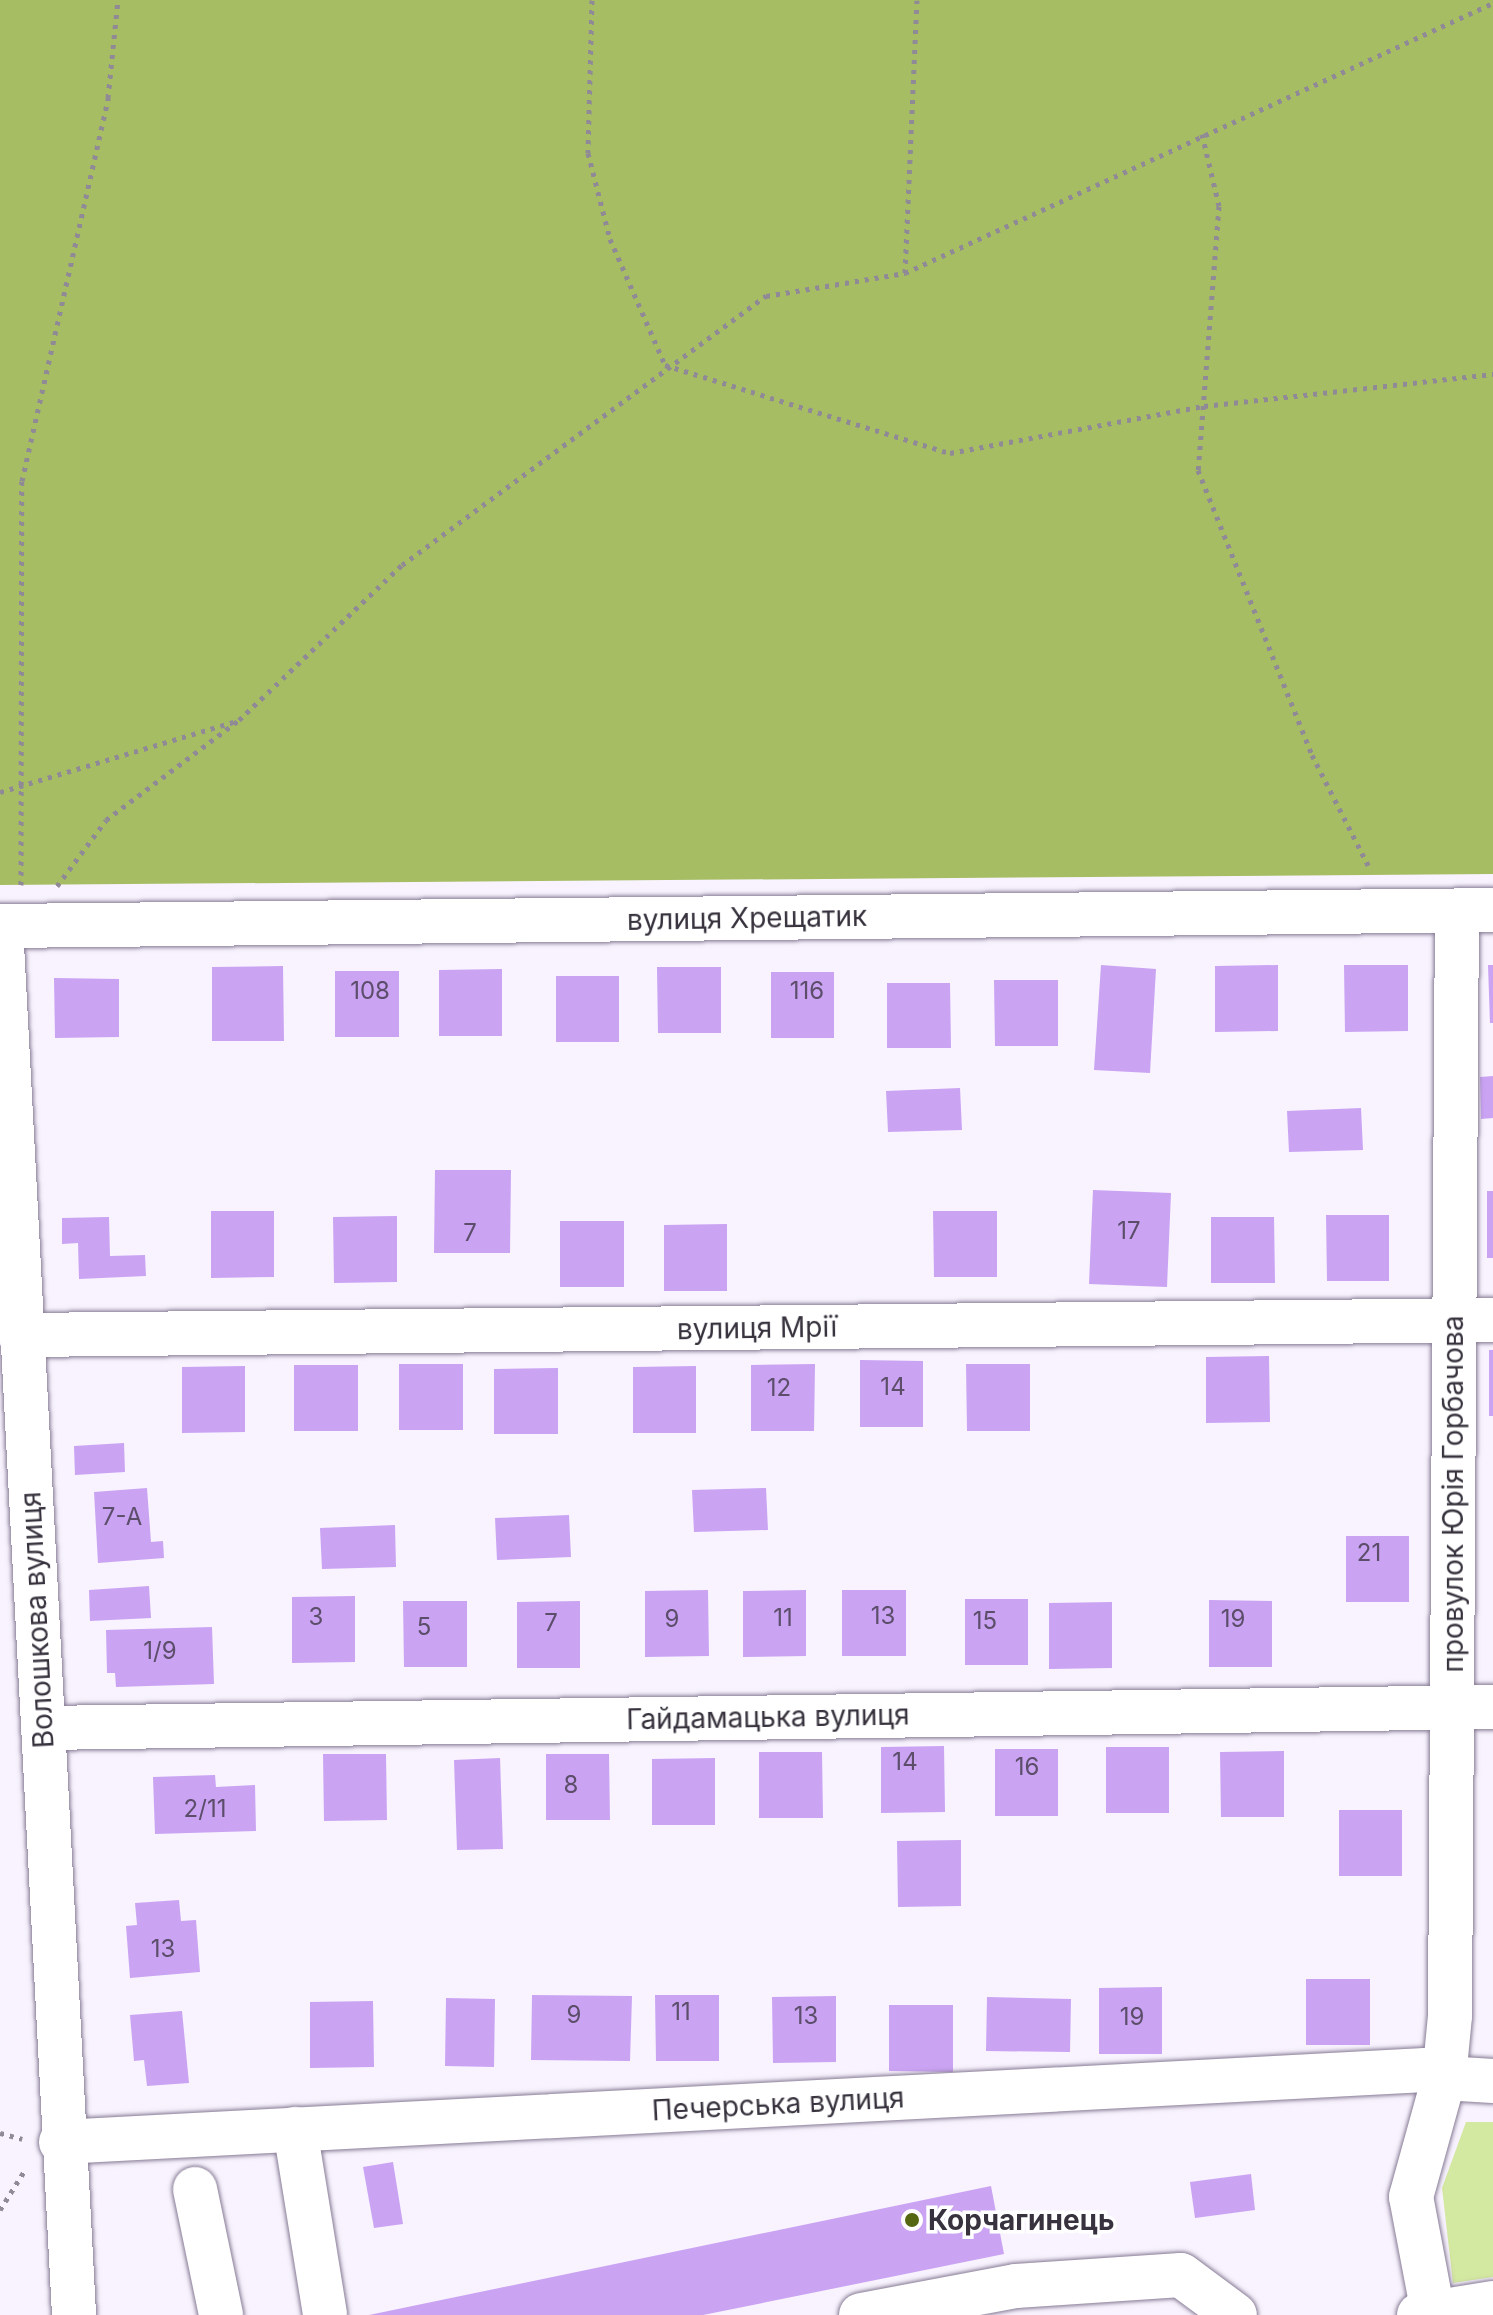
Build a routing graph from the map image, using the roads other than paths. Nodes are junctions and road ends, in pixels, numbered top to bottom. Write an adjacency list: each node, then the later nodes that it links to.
1 (1475, 910): 2 (street, вулиця Хрещатик); 3 (street, провулок Юрія Горбачова)
2 (11, 926): 4 (street, Волошкова вулиця)
3 (1473, 1320): 4 (street, вулиця Мрії); 5 (street, провулок Юрія Горбачова)
4 (20, 1335): 6 (street, Волошкова вулиця)
5 (1473, 1707): 6 (street, Гайдамацька вулиця); 7 (street, провулок Юрія Горбачова)
6 (43, 1728): 10 (street, Волошкова вулиця)
7 (1444, 2078): 8 (street, Печерська вулиця); 9 (street, Печерська вулиця); 12 (street, провулок Юрія Горбачова)
8 (1493, 2081)
9 (295, 2129): 10 (street, Печерська вулиця); 15 (street)
10 (61, 2142): 13 (street, Волошкова вулиця)
11 (195, 2189): 14 (street)
12 (1452, 2311)
13 (74, 2315)
14 (221, 2315)
15 (325, 2315)
16 (861, 2315): 17 (street)
17 (1235, 2315)

